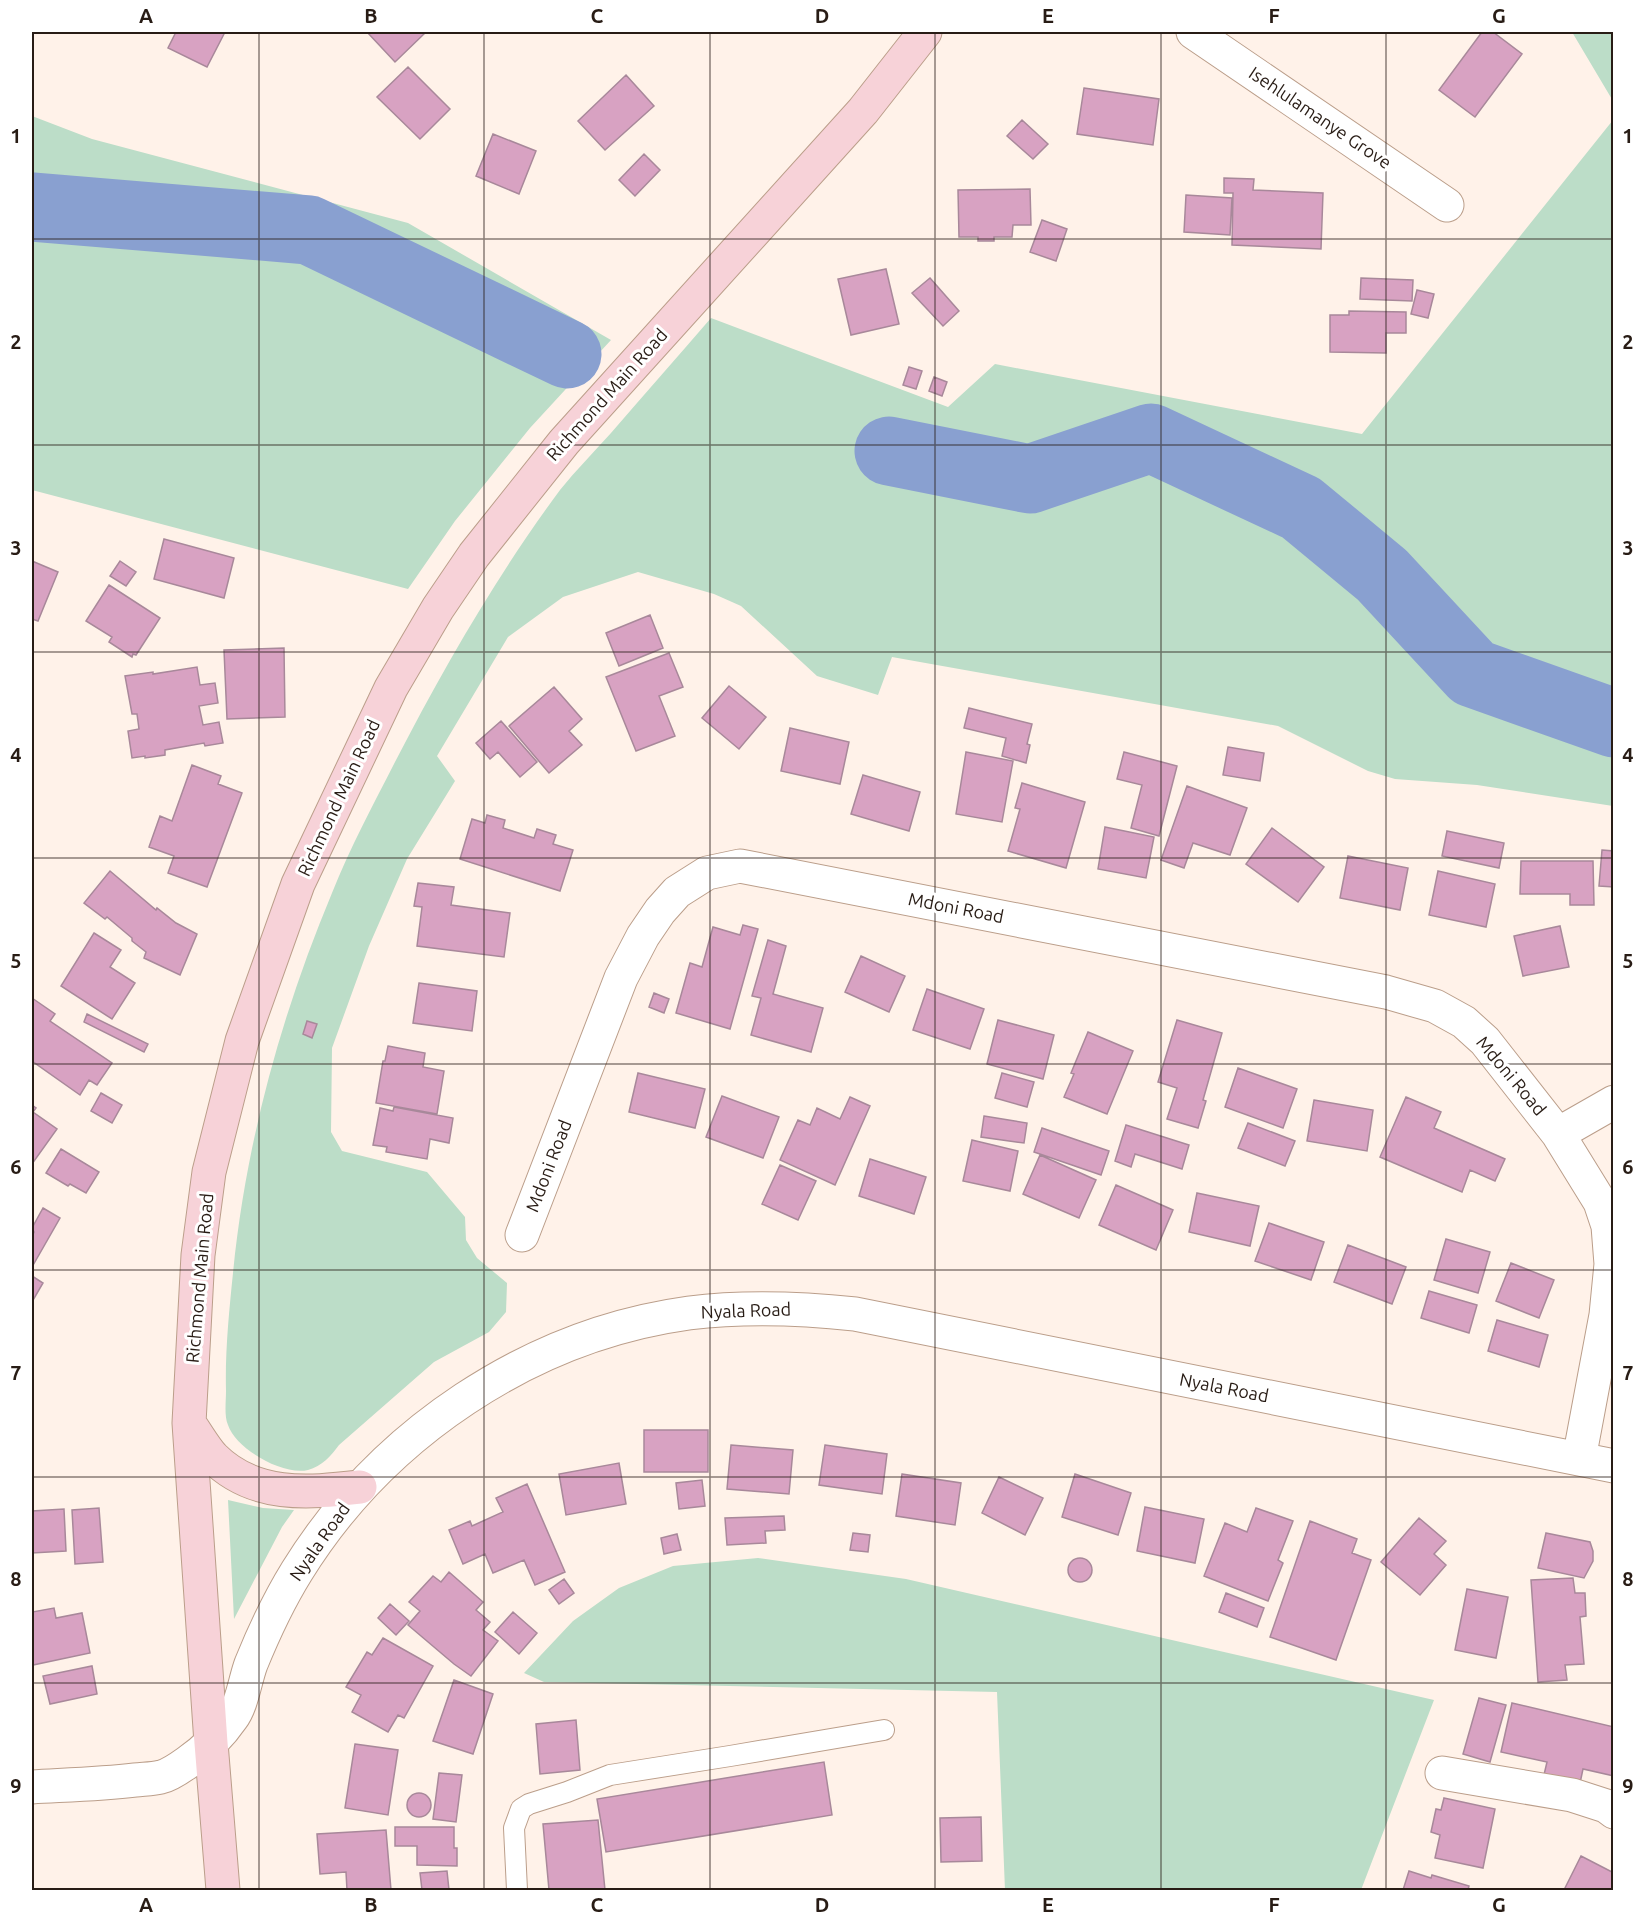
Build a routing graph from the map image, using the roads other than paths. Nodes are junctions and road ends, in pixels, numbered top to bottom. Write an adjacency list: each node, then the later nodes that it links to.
1 (925, 32): 7 (main road, Richmond Main Road)
2 (1193, 32): 3 (street, Isehlulamanye Grove)
3 (1447, 205)
4 (1614, 1102): 5 (street, Mdoni Road)
5 (1558, 1134): 6 (street, Mdoni Road); 8 (street, Mdoni Road)
6 (522, 1235)
7 (189, 1423): 10 (main road); 12 (main road, Richmond Main Road)
8 (1579, 1459): 9 (street, Nyala Road); 10 (street, Nyala Road)
9 (1614, 1466)
10 (360, 1487): 12 (street, Nyala Road)
11 (884, 1730): 17 (lane)
12 (211, 1743): 14 (street, Nyala Road); 16 (main road)
13 (1442, 1773): 15 (street)
14 (32, 1787)
15 (1614, 1812)
16 (224, 1890)
17 (517, 1890)

